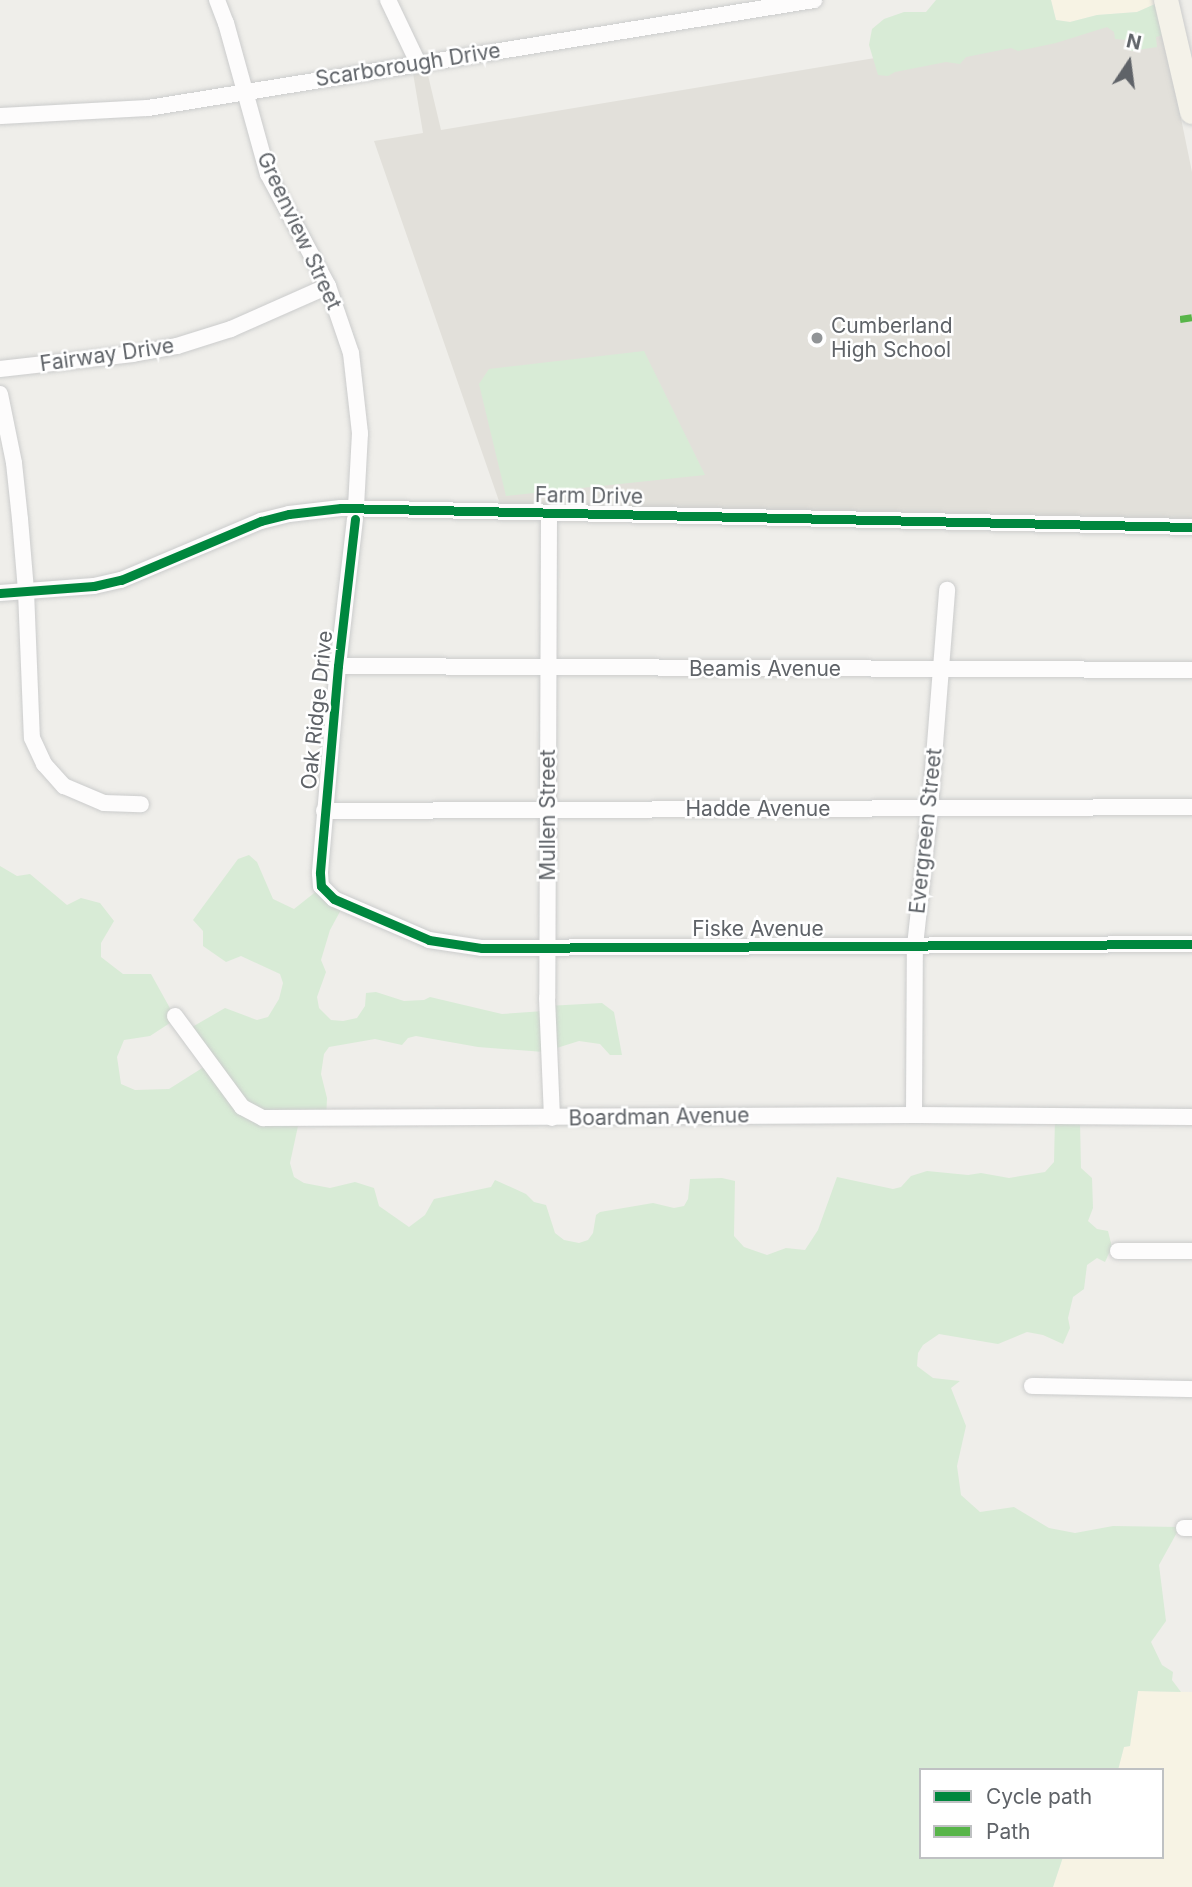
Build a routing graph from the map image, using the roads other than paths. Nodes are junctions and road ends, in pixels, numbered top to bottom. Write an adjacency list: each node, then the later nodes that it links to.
1 (217, 0): 6 (street, Greenview Street)
2 (388, 0): 5 (street)
3 (814, 0): 5 (street, Scarborough Drive)
4 (1166, 0): 7 (main road)
5 (418, 63): 6 (street, Scarborough Drive)
6 (245, 92): 8 (street, Scarborough Drive); 9 (street, Greenview Street)
7 (1192, 112)
8 (0, 116)
9 (328, 286): 10 (street, Fairway Drive); 12 (street, Greenview Street)
10 (0, 369)
11 (0, 394): 16 (street)
12 (355, 513): 13 (street, Farm Drive); 16 (street, Farm Drive); 18 (street, Oak Ridge Drive)
13 (549, 513): 14 (street, Farm Drive); 19 (street, Mullen Street)
14 (1192, 527)
15 (947, 590): 20 (street, Evergreen Street)
16 (26, 591): 17 (street, Farm Drive); 22 (street)
17 (0, 593)
18 (338, 666): 19 (street, Beamis Avenue); 26 (street, Oak Ridge Drive)
19 (548, 668): 20 (street, Beamis Avenue); 25 (street, Mullen Street)
20 (941, 669): 21 (street, Beamis Avenue); 24 (street, Evergreen Street)
21 (1192, 670)
22 (141, 804)
23 (1192, 807): 24 (street, Hadde Avenue)
24 (930, 808): 25 (street, Hadde Avenue); 30 (street, Evergreen Street)
25 (549, 810): 26 (street, Hadde Avenue); 29 (street, Mullen Street)
26 (324, 811): 27 (street, Oak Ridge Drive)
27 (334, 899): 29 (street, Fiske Avenue)
28 (1192, 944): 30 (street, Fiske Avenue)
29 (548, 946): 30 (street, Fiske Avenue); 34 (street, Mullen Street)
30 (915, 946): 32 (street, Evergreen Street)
31 (175, 1016): 34 (street, Boardman Avenue)
32 (914, 1115): 33 (street, Boardman Avenue); 34 (street, Boardman Avenue)
33 (1192, 1116)
34 (552, 1118)
35 (1118, 1251): 36 (street)
36 (1192, 1251)
37 (1032, 1386): 38 (street)
38 (1192, 1389)

